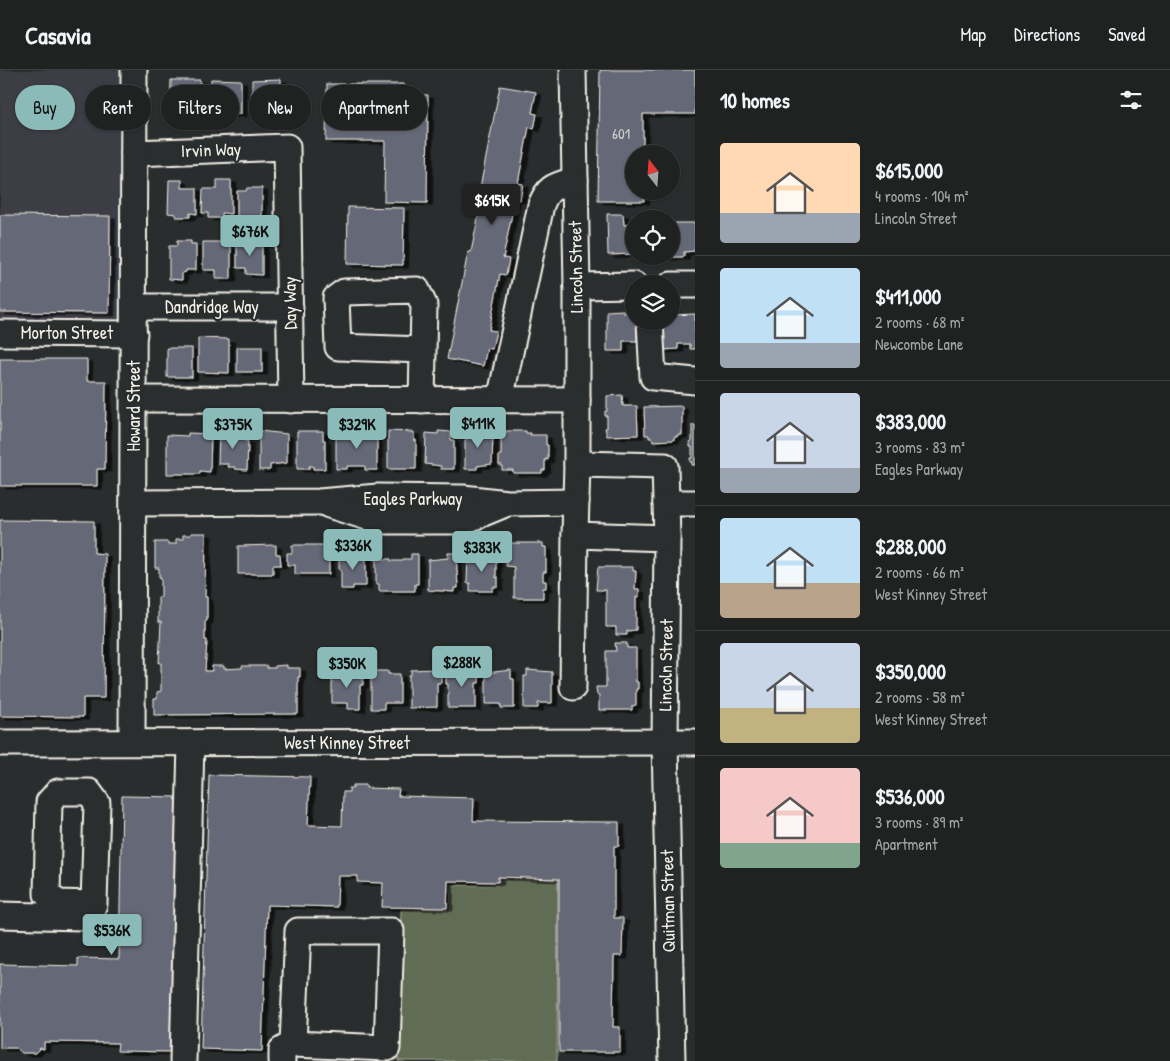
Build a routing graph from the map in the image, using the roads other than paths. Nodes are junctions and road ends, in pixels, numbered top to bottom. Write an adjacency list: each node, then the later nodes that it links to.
1 (134, 70): 4 (street, Howard Street)
2 (573, 70): 5 (street, Lincoln Street)
3 (288, 147): 4 (street, Irvin Way); 11 (street, Day Way)
4 (134, 153): 10 (street, Howard Street)
5 (575, 180): 9 (street, Lincoln Street); 20 (street)
6 (625, 285): 9 (street)
7 (680, 285): 8 (street)
8 (695, 285)
9 (577, 286): 21 (street, Lincoln Street)
10 (134, 307): 11 (street, Dandridge Way); 14 (street, Howard Street)
11 (290, 307): 18 (street, Day Way)
12 (651, 330): 16 (street)
13 (0, 333): 14 (street, Morton Street)
14 (134, 334): 17 (street, Howard Street)
15 (423, 350): 19 (street)
16 (695, 381)
17 (134, 399): 18 (street); 24 (street, Howard Street)
18 (291, 400): 19 (street)
19 (422, 400): 20 (street)
20 (500, 400): 21 (street)
21 (577, 400): 22 (street, Lincoln Street)
22 (577, 464): 23 (street, Lincoln Street); 25 (street, Lincoln Street)
23 (576, 502): 24 (street, Eagles Parkway); 27 (street, Lincoln Street)
24 (134, 503): 31 (street, Howard Street)
25 (666, 503): 26 (street); 28 (street, Lincoln Street)
26 (695, 503)
27 (575, 535): 28 (street); 29 (street, Lincoln Street)
28 (667, 538): 32 (street, Lincoln Street)
29 (573, 687)
30 (0, 742): 31 (street, West Kinney Street)
31 (132, 742): 34 (street, West Kinney Street)
32 (664, 742): 33 (street, West Kinney Street); 34 (street, West Kinney Street); 39 (street, Quitman Street)
33 (695, 742)
34 (191, 743): 38 (street)
35 (94, 904): 36 (street)
36 (0, 915)
37 (287, 1052): 37 (street)
38 (183, 1061)
39 (672, 1061)

